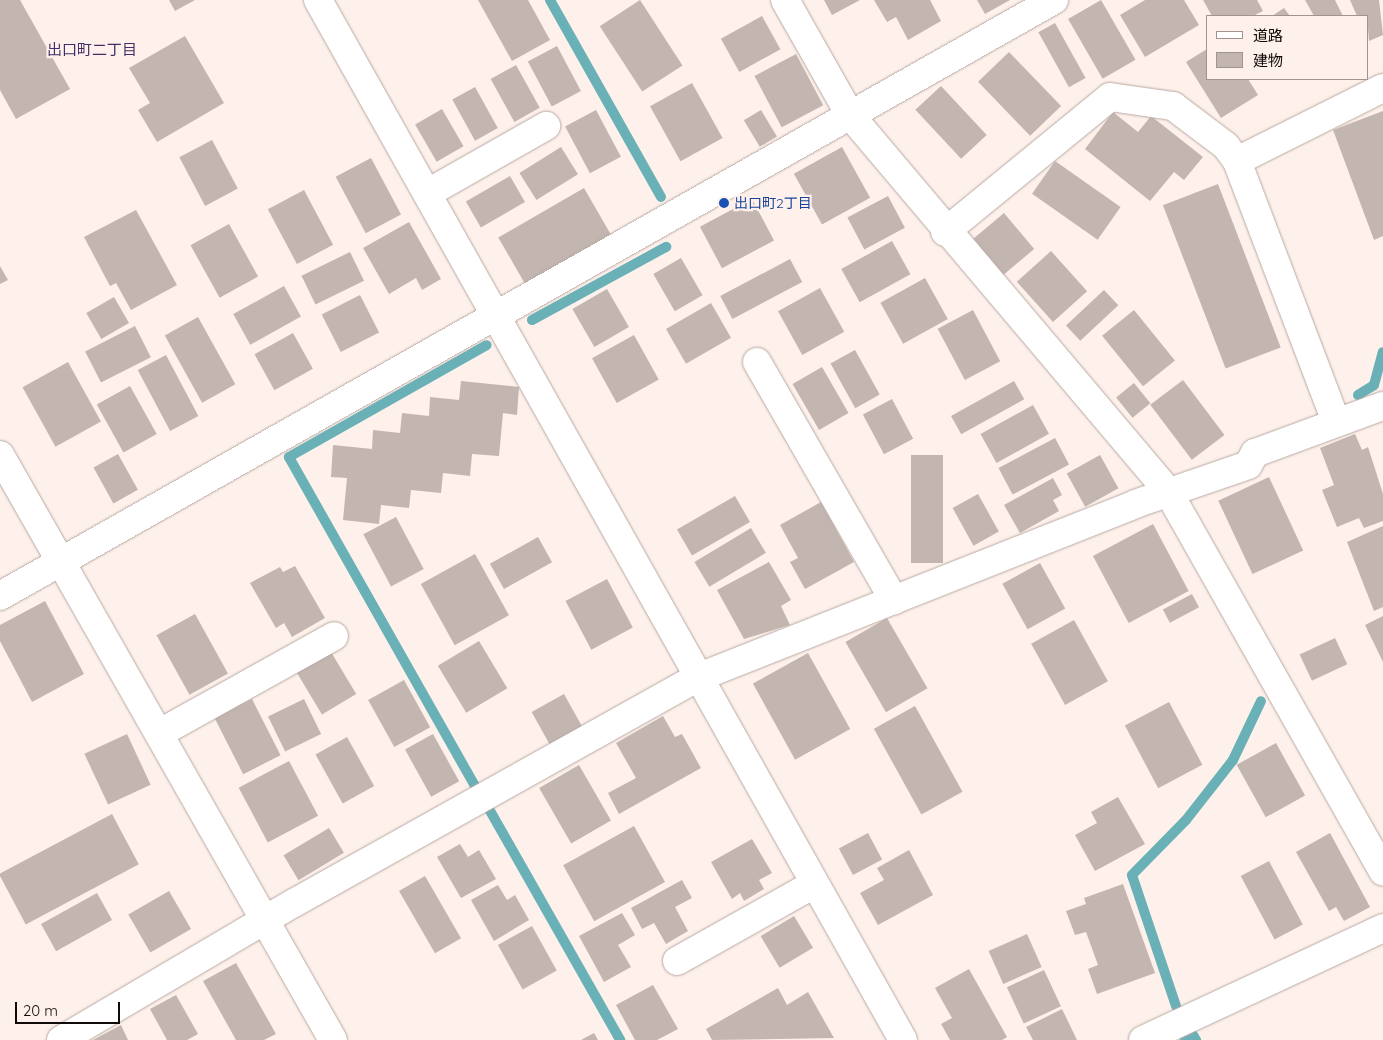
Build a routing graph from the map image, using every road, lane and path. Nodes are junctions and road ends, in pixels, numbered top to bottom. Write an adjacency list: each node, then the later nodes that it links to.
1 (318, 0): 8 (street)
2 (785, 0): 5 (street)
3 (1054, 0): 5 (street)
4 (1383, 88): 7 (street)
5 (850, 115): 9 (street); 10 (street)
6 (546, 126): 8 (street)
7 (1237, 161): 9 (street); 13 (street)
8 (428, 193): 10 (street)
9 (945, 232): 15 (street)
10 (496, 313): 16 (street); 20 (street)
11 (757, 362): 18 (street)
12 (1383, 406): 13 (street)
13 (1336, 422): 15 (street)
14 (0, 455): 16 (street)
15 (1169, 493): 18 (street); 22 (street)
16 (61, 561): 17 (street); 21 (street)
17 (0, 596)
18 (894, 600): 20 (street)
19 (334, 636): 21 (street)
20 (699, 677): 23 (street); 24 (street)
21 (160, 733): 24 (street)
22 (1383, 872)
23 (814, 884): 26 (street); 29 (street)
24 (266, 922): 27 (street); 28 (street)
25 (1383, 928): 30 (street)
26 (677, 961)
27 (61, 1040)
28 (333, 1040)
29 (903, 1040)
30 (1143, 1040)

